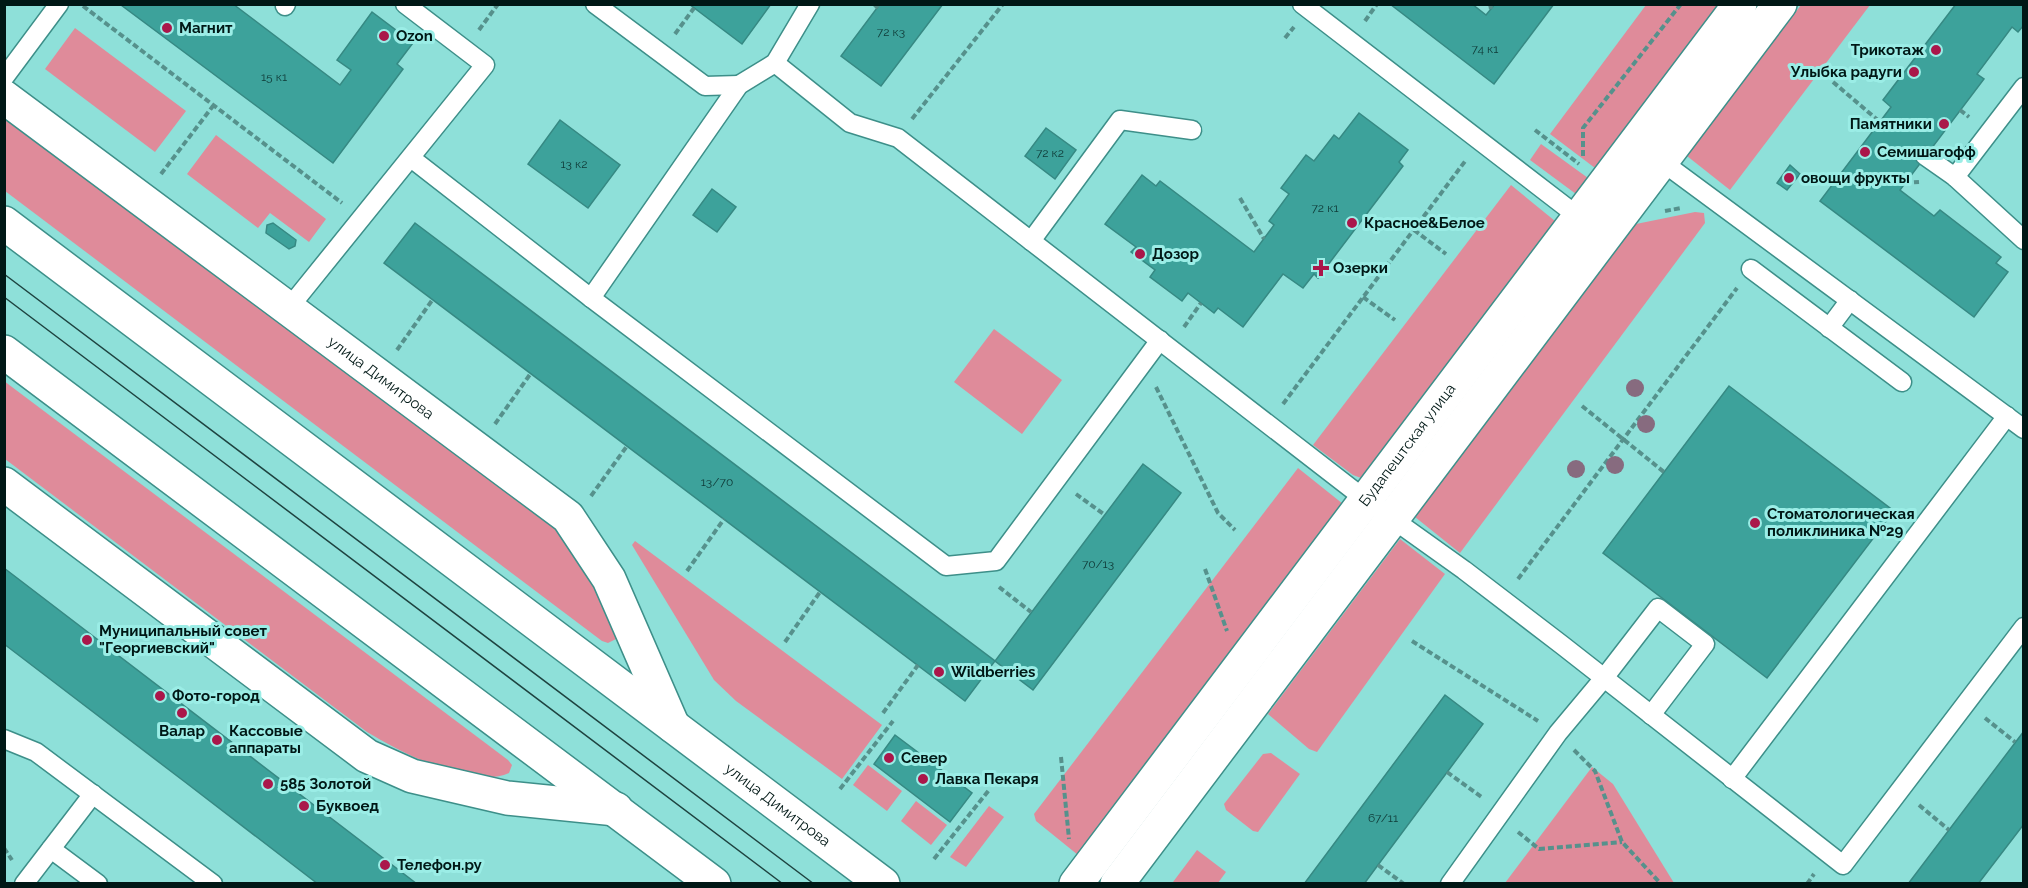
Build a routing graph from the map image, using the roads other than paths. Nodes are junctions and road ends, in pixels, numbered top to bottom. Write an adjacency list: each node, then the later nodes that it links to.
1 (59, 4): 9 (lane)
2 (405, 4): 16 (lane)
3 (595, 4): 10 (lane)
4 (810, 4): 8 (lane)
5 (1302, 4): 19 (lane)
6 (1740, 4): 14 (street, Будапештская улица)
7 (1780, 4): 17 (street)
8 (775, 63): 10 (lane); 23 (lane)
9 (4, 78)
10 (740, 85): 25 (lane)
11 (2024, 87): 18 (lane)
12 (4, 97): 27 (street, улица Димитрова)
13 (1192, 130): 23 (lane)
14 (1636, 142): 17 (lane); 19 (street, Будапештская улица)
15 (1925, 156): 18 (lane)
16 (411, 158): 25 (lane); 27 (lane)
17 (1662, 161): 21 (street); 26 (lane)
18 (1955, 177): 22 (lane)
19 (1579, 218): 21 (lane); 35 (street, Будапештская улица)
20 (4, 223): 40 (street, улица Димитрова)
21 (1605, 237): 36 (street)
22 (2024, 240)
23 (1031, 241): 29 (lane)
24 (1751, 269): 28 (lane)
25 (591, 298): 29 (lane)
26 (1850, 300): 28 (lane); 32 (lane)
27 (288, 309): 40 (street, улица Димитрова)
28 (1829, 328): 31 (lane)
29 (1160, 340): 35 (lane)
30 (4, 352): 44 (street)
31 (1902, 382)
32 (2007, 416): 33 (lane); 42 (lane)
33 (2024, 429)
34 (4, 484): 44 (street)
35 (1366, 500): 36 (lane); 51 (street, Будапештская улица)
36 (1392, 519): 38 (lane); 52 (street)
37 (2024, 627): 42 (lane)
38 (1604, 678): 39 (lane); 39 (lane); 53 (lane)
39 (1651, 715): 42 (lane)
40 (673, 726): 50 (street, улица Димитрова)
41 (4, 739): 43 (lane)
42 (1732, 779)
43 (93, 794): 45 (lane); 46 (lane)
44 (616, 809): 49 (street)
45 (51, 849): 47 (lane); 48 (lane)
46 (211, 883)
47 (24, 884)
48 (98, 884)
49 (714, 884)
50 (883, 884)
51 (1076, 884)
52 (1117, 884)
53 (1450, 884)

